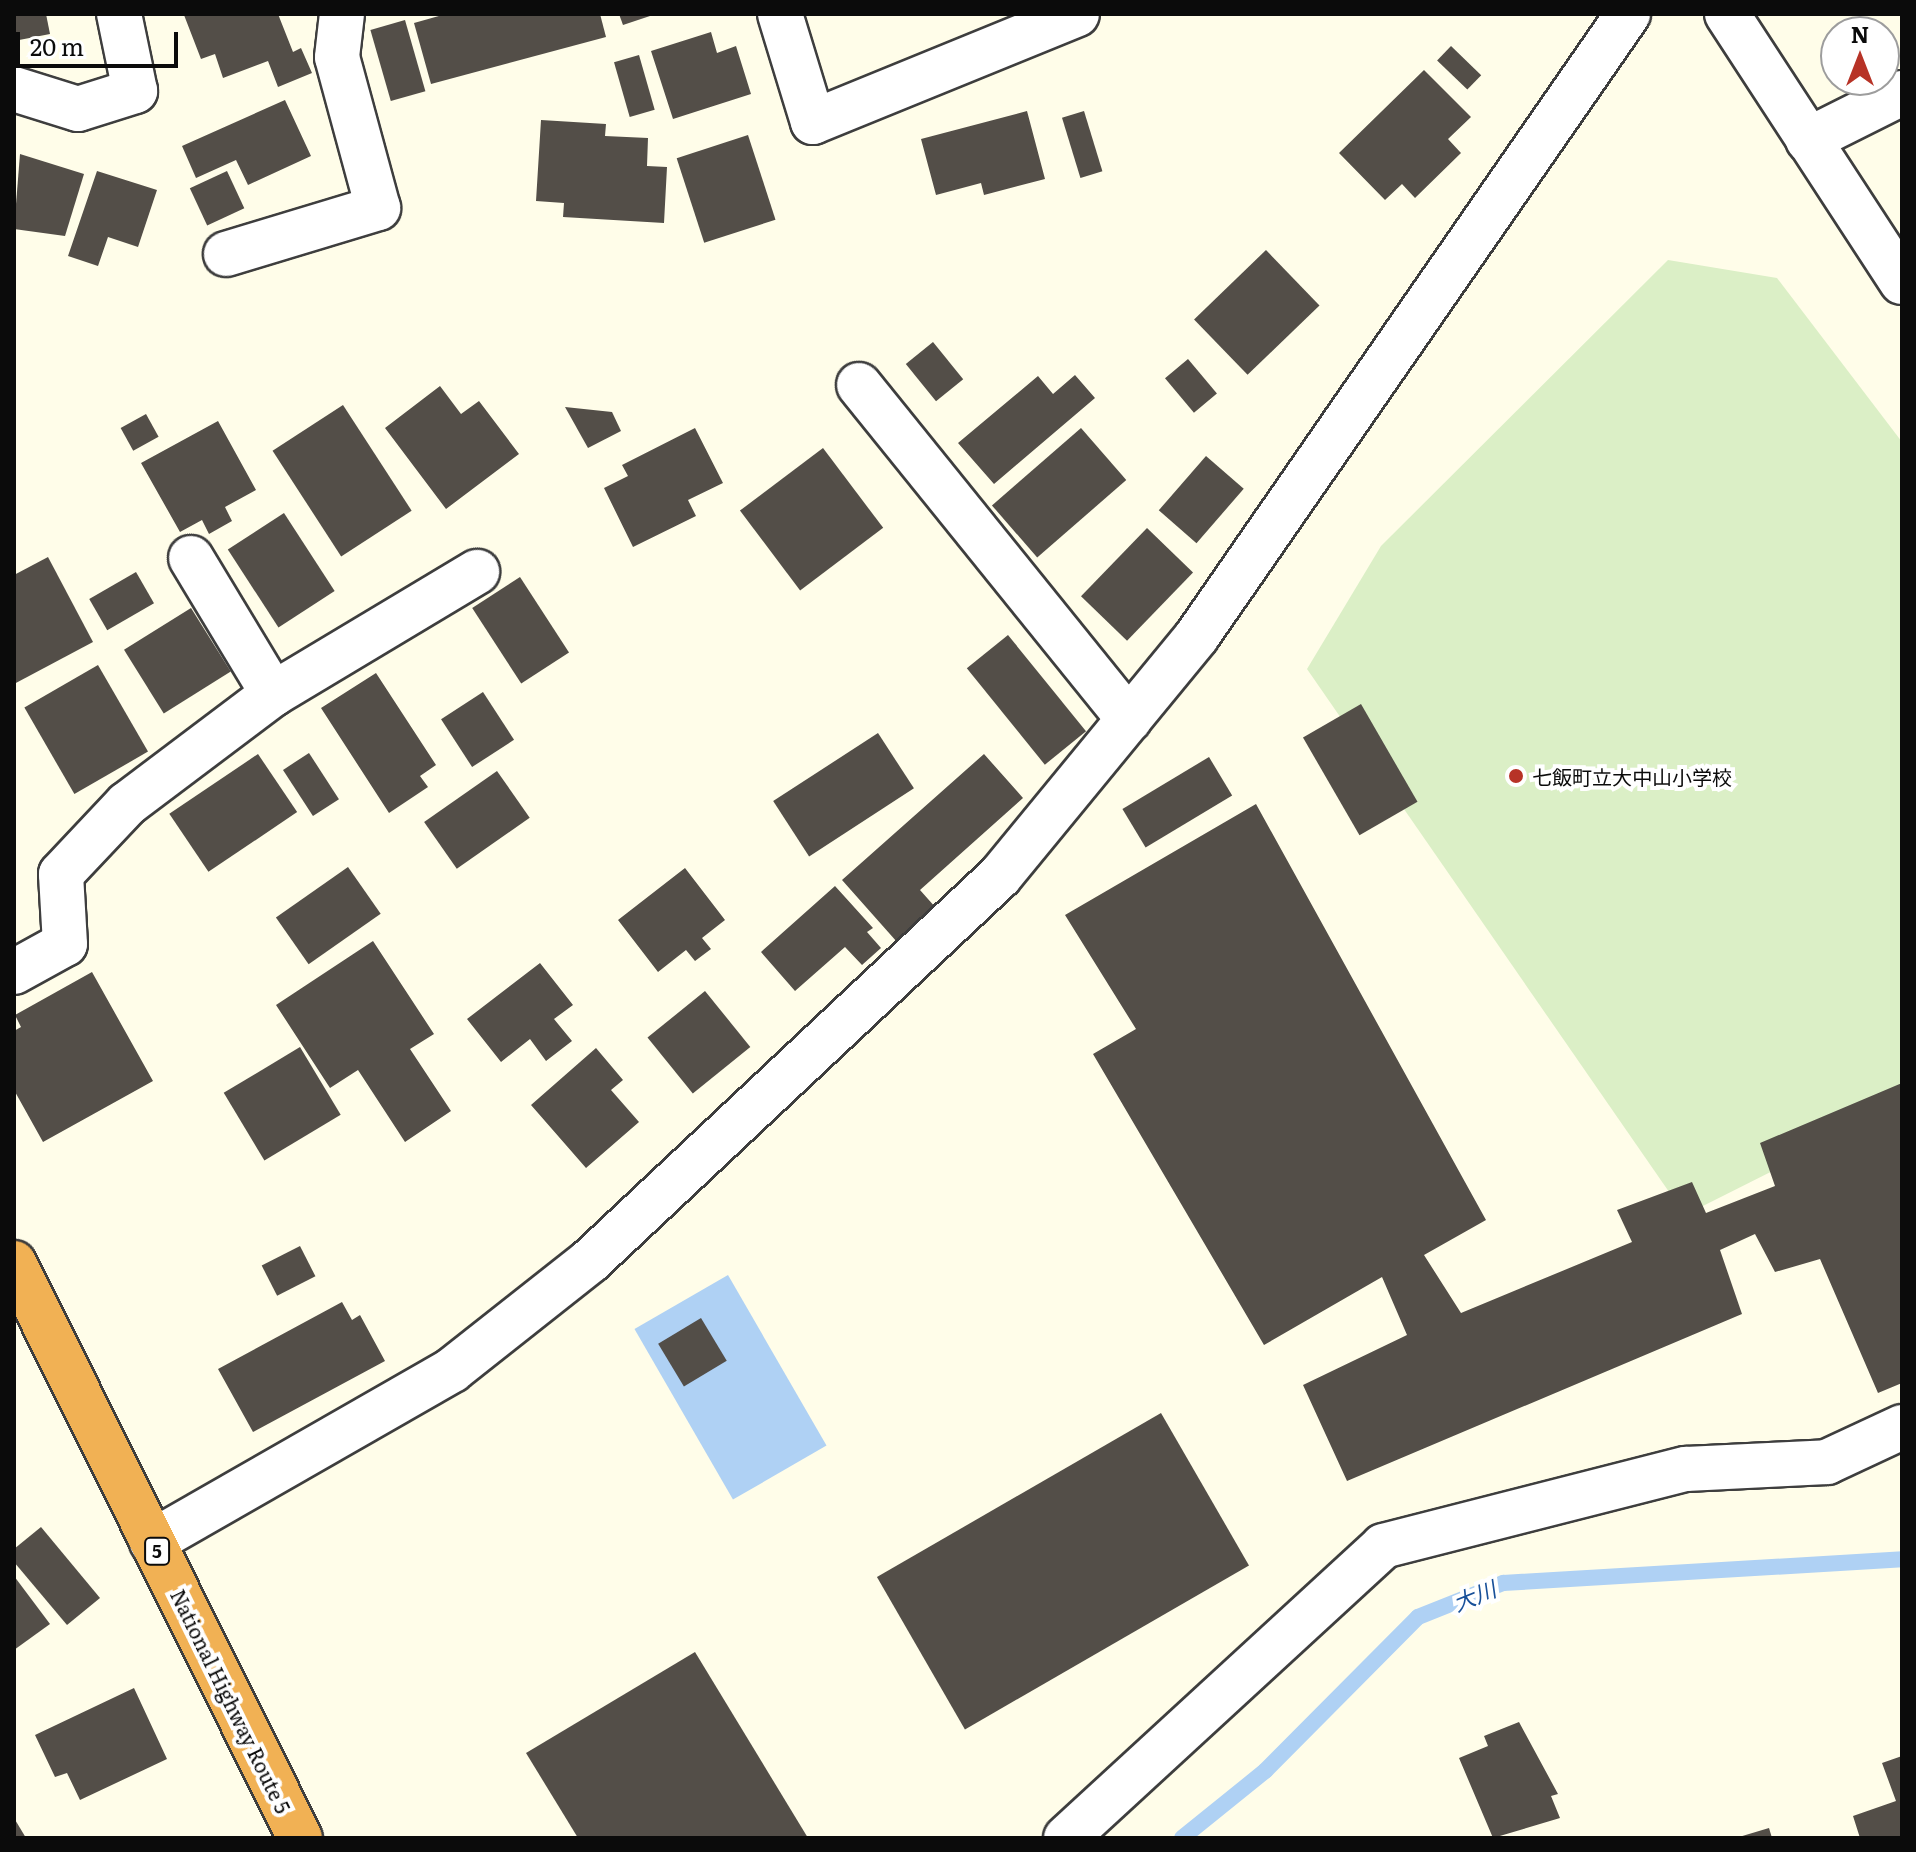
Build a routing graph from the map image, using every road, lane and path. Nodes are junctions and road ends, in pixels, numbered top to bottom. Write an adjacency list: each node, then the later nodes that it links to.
1 (119, 14): 7 (street)
2 (342, 14): 10 (street)
3 (780, 14): 4 (street)
4 (1077, 14)
5 (1628, 14): 16 (street)
6 (1727, 14): 9 (street)
7 (14, 89)
8 (1902, 93): 9 (street)
9 (1808, 140): 11 (street)
10 (226, 254)
11 (1902, 282)
12 (859, 385): 16 (street)
13 (191, 558): 15 (street)
14 (477, 572): 15 (street)
15 (273, 694): 17 (street)
16 (1129, 720): 21 (street)
17 (14, 972)
18 (14, 1263): 19 (highway, National Highway Route 5 / 5)
19 (26, 1311): 21 (highway, National Highway Route 5 / 5)
20 (1902, 1427): 23 (street)
21 (152, 1542): 22 (highway, National Highway Route 5 / 5)
22 (300, 1838)
23 (1066, 1838)

